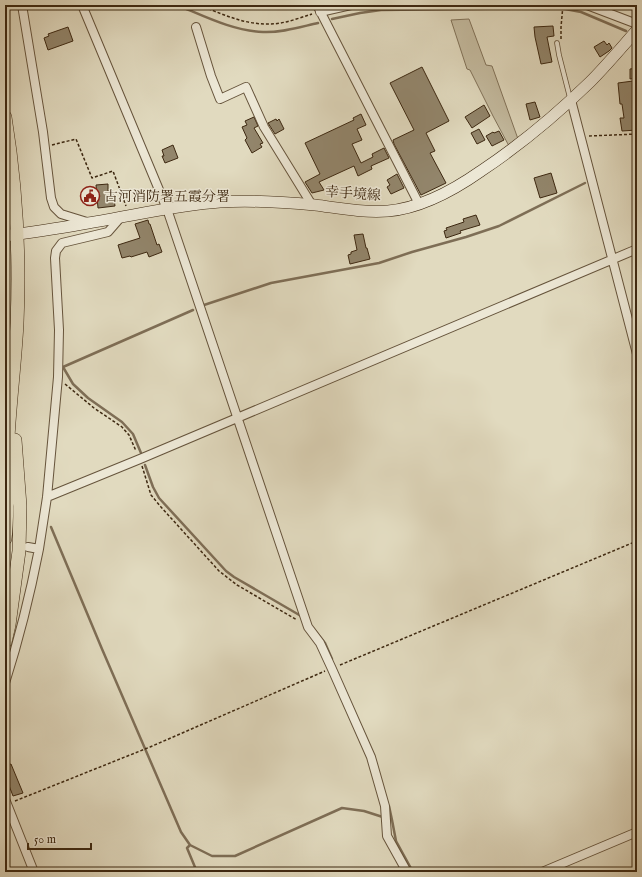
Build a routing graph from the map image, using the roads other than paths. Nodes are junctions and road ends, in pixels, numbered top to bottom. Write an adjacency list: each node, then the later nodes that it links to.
1 (22, 5): 16 (street)
2 (82, 5): 14 (street)
3 (350, 5): 5 (street)
4 (587, 5): 6 (street)
5 (318, 8): 12 (street)
6 (637, 24)
7 (196, 26): 13 (street)
8 (637, 30): 10 (main road, 幸手境線)
9 (557, 43): 10 (lane)
10 (571, 100): 12 (main road, 幸手境線); 19 (street)
11 (5, 117): 17 (highway)
12 (419, 204): 13 (main road, 幸手境線)
13 (312, 205): 14 (main road, 幸手境線)
14 (166, 209): 15 (main road, 幸手境線); 22 (street)
15 (126, 216): 16 (main road, 幸手境線); 23 (street)
16 (90, 223): 17 (main road, 幸手境線)
17 (11, 235): 21 (highway)
18 (637, 249): 19 (street)
19 (612, 260): 20 (street); 22 (street)
20 (637, 354)
21 (11, 399): 24 (highway); 27 (highway)
22 (238, 417): 23 (street); 32 (street)
23 (46, 497): 26 (street)
24 (5, 539)
25 (28, 547): 26 (street)
26 (39, 550): 28 (street)
27 (5, 642)
28 (5, 683)
29 (6, 802): 31 (street)
30 (637, 832): 33 (street)
31 (34, 872)
32 (407, 872)
33 (542, 872)

